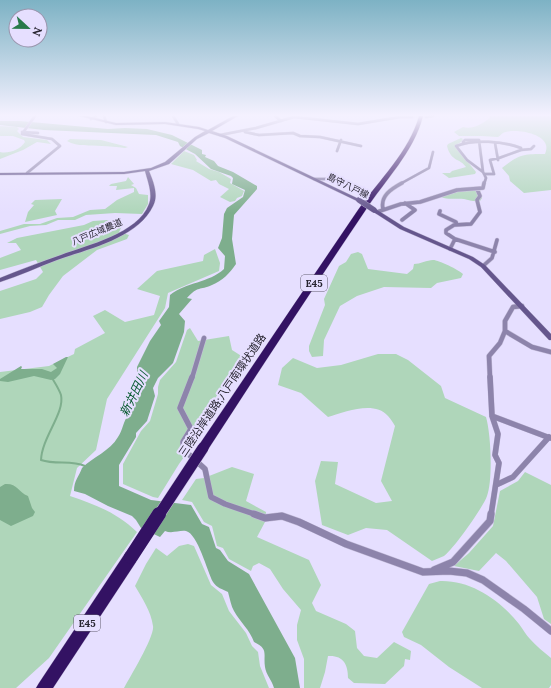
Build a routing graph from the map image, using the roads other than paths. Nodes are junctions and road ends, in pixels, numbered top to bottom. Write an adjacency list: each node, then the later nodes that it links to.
1 (56, 148): 15 (street)
2 (183, 148): 14 (main road)
3 (248, 148): 19 (main road, 島守八戸線)
4 (338, 148): 11 (street)
5 (407, 148): 44 (highway, 三陸沿岸道路;八戸南環状道路 / E45, bridge)
6 (457, 148): 16 (street)
7 (480, 148): 16 (street)
8 (496, 148): 13 (street)
9 (532, 148): 10 (street)
10 (521, 150): 13 (street)
11 (337, 151)
12 (434, 152): 24 (street)
13 (498, 160): 16 (street)
14 (147, 170): 15 (main road); 33 (main road, 八戸広域農道)
15 (27, 173): 17 (main road)
16 (483, 173): 22 (street)
17 (0, 174)
18 (328, 176): 20 (street)
19 (314, 179): 20 (street); 24 (main road, 島守八戸線, bridge)
20 (322, 179): 21 (street)
21 (338, 179)
22 (477, 189): 23 (street); 27 (street)
23 (405, 203): 24 (street); 26 (street)
24 (378, 210): 30 (main road, 島守八戸線)
25 (440, 211): 27 (street)
26 (402, 220)
27 (457, 224): 28 (street)
28 (455, 239): 30 (street); 31 (street)
29 (497, 240): 31 (street)
30 (450, 249): 32 (main road, 島守八戸線)
31 (495, 252): 32 (street)
32 (483, 266): 34 (main road, 島守八戸線)
33 (0, 280)
34 (522, 306): 35 (street); 37 (main road, 島守八戸線)
35 (505, 331): 38 (street); 39 (street)
36 (204, 338): 42 (street)
37 (551, 338)
38 (551, 352)
39 (492, 416): 40 (street); 41 (street)
40 (550, 438): 41 (street)
41 (496, 485): 42 (street)
42 (434, 570): 43 (street)
43 (551, 631)
44 (44, 688)

